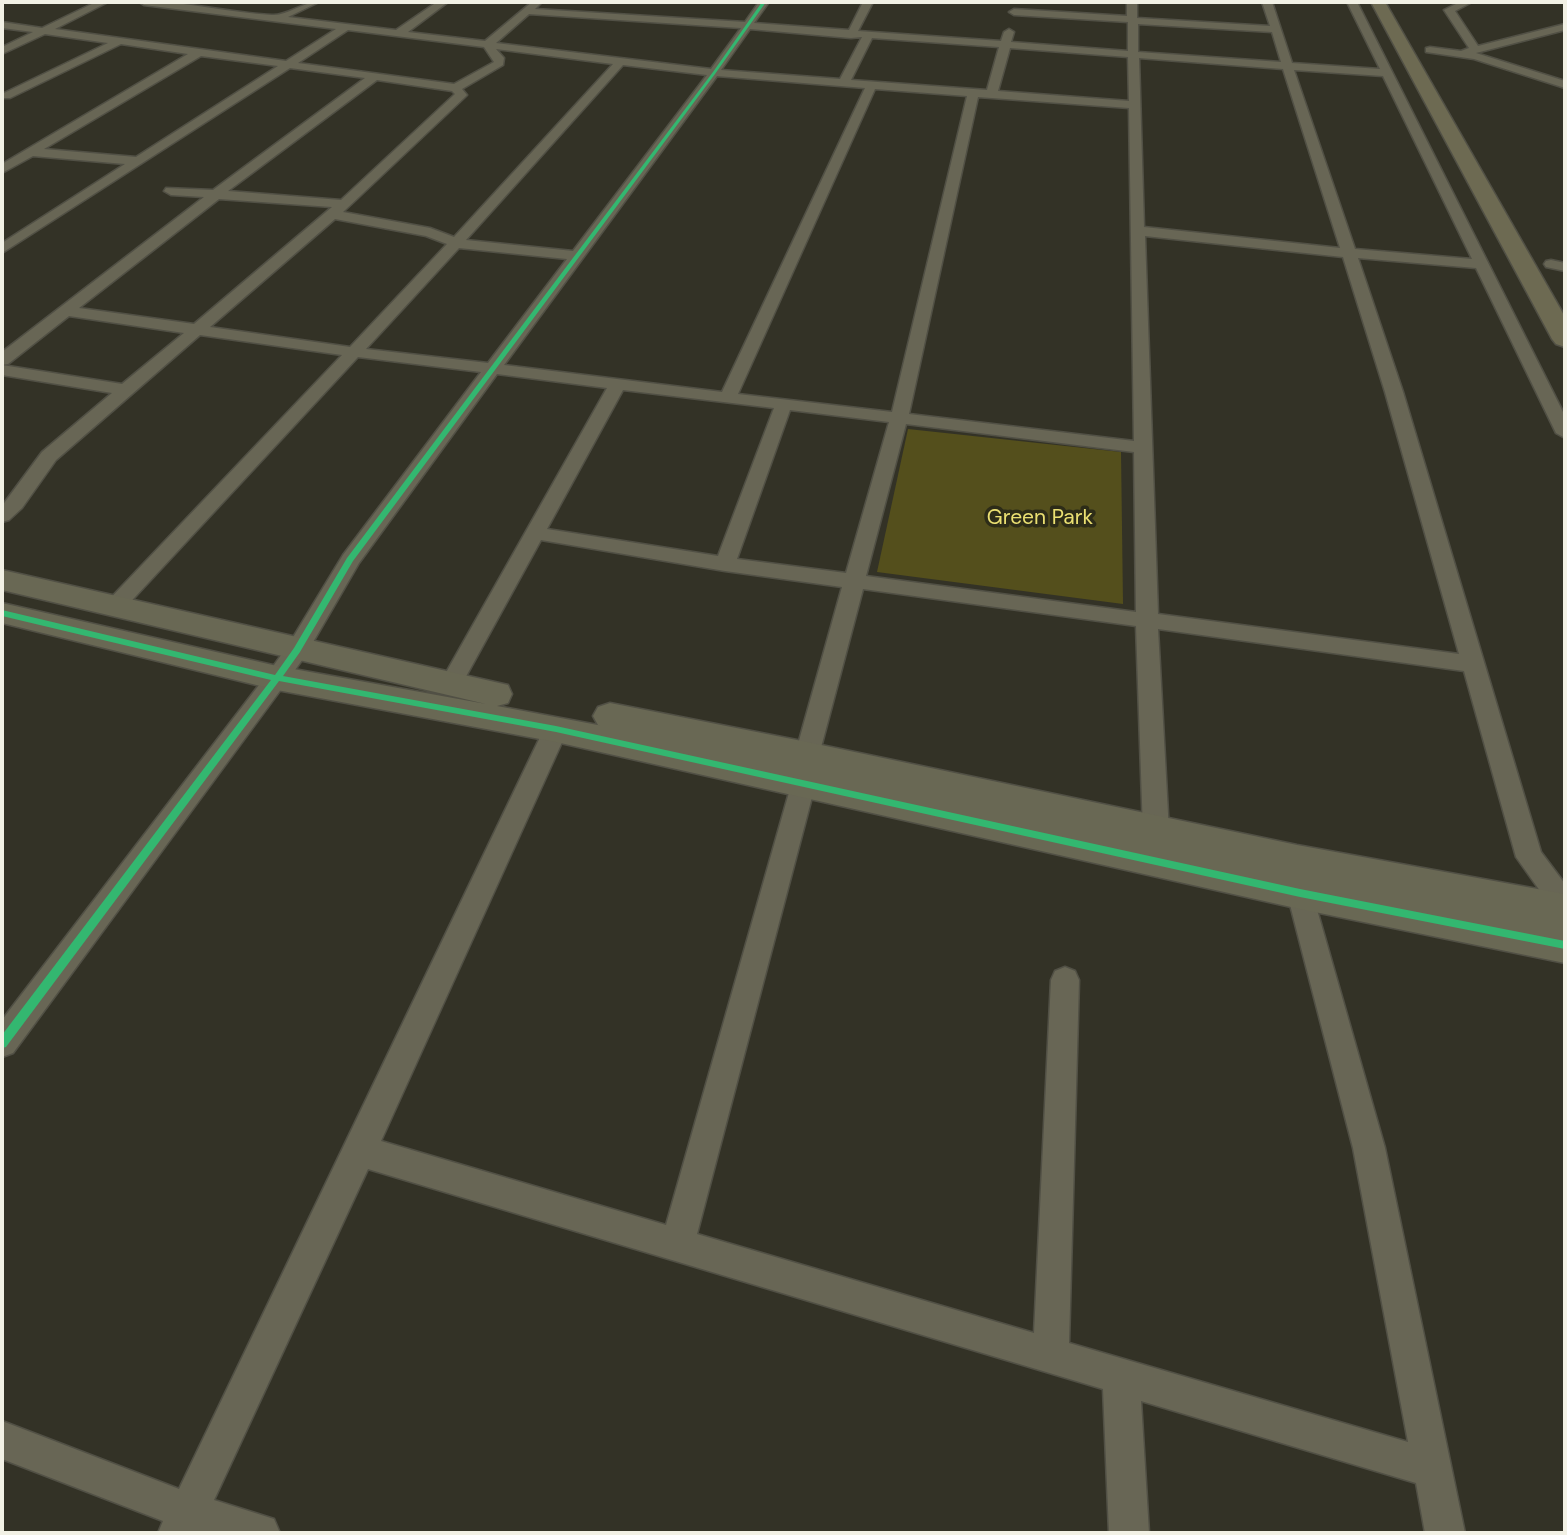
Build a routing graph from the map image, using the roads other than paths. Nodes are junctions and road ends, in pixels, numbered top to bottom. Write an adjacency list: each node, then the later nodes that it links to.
1 (103, 2): 27 (street)
2 (144, 2): 17 (street)
3 (243, 2): 17 (street)
4 (314, 2): 20 (street)
5 (443, 2): 28 (street)
6 (538, 2): 16 (street)
7 (602, 2): 19 (street)
8 (764, 2): 23 (street)
9 (868, 2): 29 (street)
10 (1267, 2): 26 (street)
11 (1352, 2): 46 (street)
12 (1378, 2): 73 (highway)
13 (1467, 2): 37 (street)
14 (1015, 7): 18 (street); 36 (street)
15 (672, 10): 21 (street)
16 (526, 11): 19 (street); 35 (street)
17 (224, 12): 20 (street)
18 (1132, 14): 26 (street); 41 (street)
19 (588, 15): 21 (street)
20 (278, 19): 24 (street)
21 (663, 19): 23 (street)
22 (2, 25): 27 (street)
23 (748, 25): 29 (street); 45 (street)
24 (346, 27): 28 (street); 43 (street)
25 (1565, 27): 31 (street)
26 (1275, 29): 44 (street)
27 (44, 31): 32 (street); 38 (street)
28 (398, 34): 35 (street)
29 (851, 35): 30 (street)
30 (868, 36): 36 (street); 49 (street)
31 (1531, 36): 33 (street); 37 (street)
32 (120, 41): 39 (street); 55 (street)
33 (1554, 43)
34 (1426, 44): 40 (street); 47 (highway)
35 (487, 45): 42 (street); 52 (street)
36 (1006, 47): 41 (street); 54 (street)
37 (1475, 50): 40 (street)
38 (2, 51)
39 (199, 52): 43 (street); 57 (street)
40 (1462, 53): 50 (street)
41 (1134, 56): 44 (street); 56 (street)
42 (621, 61): 45 (street); 64 (street)
43 (289, 64): 48 (street); 58 (street)
44 (1286, 66): 46 (street); 66 (street)
45 (714, 73): 49 (street); 67 (street)
46 (1385, 73): 69 (street)
47 (1443, 74)
48 (374, 76): 52 (street); 61 (street)
49 (844, 83): 51 (street)
50 (1565, 85)
51 (871, 86): 53 (street); 80 (street)
52 (456, 88): 62 (street)
53 (974, 94): 54 (street); 82 (street)
54 (991, 95): 56 (street)
55 (6, 96)
56 (1134, 106): 63 (street)
57 (31, 152): 58 (street); 59 (street)
58 (138, 161): 65 (street)
59 (2, 169)
60 (172, 191): 61 (street)
61 (214, 195): 62 (street); 71 (street)
62 (338, 209): 64 (street); 72 (street)
63 (1138, 231): 66 (street); 84 (street)
64 (456, 243): 67 (street); 74 (street)
65 (2, 249)
66 (1348, 254): 69 (street); 94 (street)
67 (578, 256): 76 (street)
68 (1554, 261): 70 (highway)
69 (1482, 264): 83 (street)
70 (1565, 288)
71 (66, 311): 72 (street); 75 (street)
72 (193, 331): 74 (street); 79 (street)
73 (1565, 339)
74 (354, 352): 76 (street); 90 (street)
75 (2, 360)
76 (494, 368): 78 (street); 93 (street)
77 (2, 370): 79 (street)
78 (618, 383): 80 (street); 86 (street)
79 (125, 390): 85 (street)
80 (728, 397): 81 (street)
81 (784, 404): 82 (street); 87 (street)
82 (899, 418): 84 (street); 89 (street)
83 (1565, 433)
84 (1143, 448): 92 (street)
85 (2, 516)
86 (535, 533): 87 (street); 96 (street)
87 (724, 564): 89 (street)
88 (2, 580): 90 (street)
89 (856, 580): 92 (street); 98 (street)
90 (114, 606): 93 (street)
91 (2, 613): 95 (street)
92 (1147, 620): 94 (street); 99 (street)
93 (297, 650): 95 (street); 96 (street)
94 (1473, 664): 100 (street)
95 (277, 678): 97 (street); 107 (street)
96 (450, 685): 98 (street)
97 (556, 729): 98 (street); 108 (street)
98 (806, 769): 99 (street); 101 (street); 109 (street)
99 (1156, 832): 101 (street)
100 (1530, 858): 102 (street); 103 (street)
101 (1298, 877): 102 (street); 105 (street); 113 (street)
102 (1525, 902): 104 (street); 105 (street)
103 (1565, 904)
104 (1565, 911)
105 (1550, 943)
106 (1065, 980): 110 (street)
107 (2, 1043)
108 (360, 1151): 109 (street); 114 (street)
109 (677, 1245): 110 (street)
110 (1051, 1356): 111 (street)
111 (1121, 1377): 113 (street); 116 (street)
112 (2, 1440): 114 (street)
113 (1434, 1469): 117 (street)
114 (184, 1523): 115 (street)
115 (260, 1533)
116 (1129, 1533)
117 (1445, 1533)

